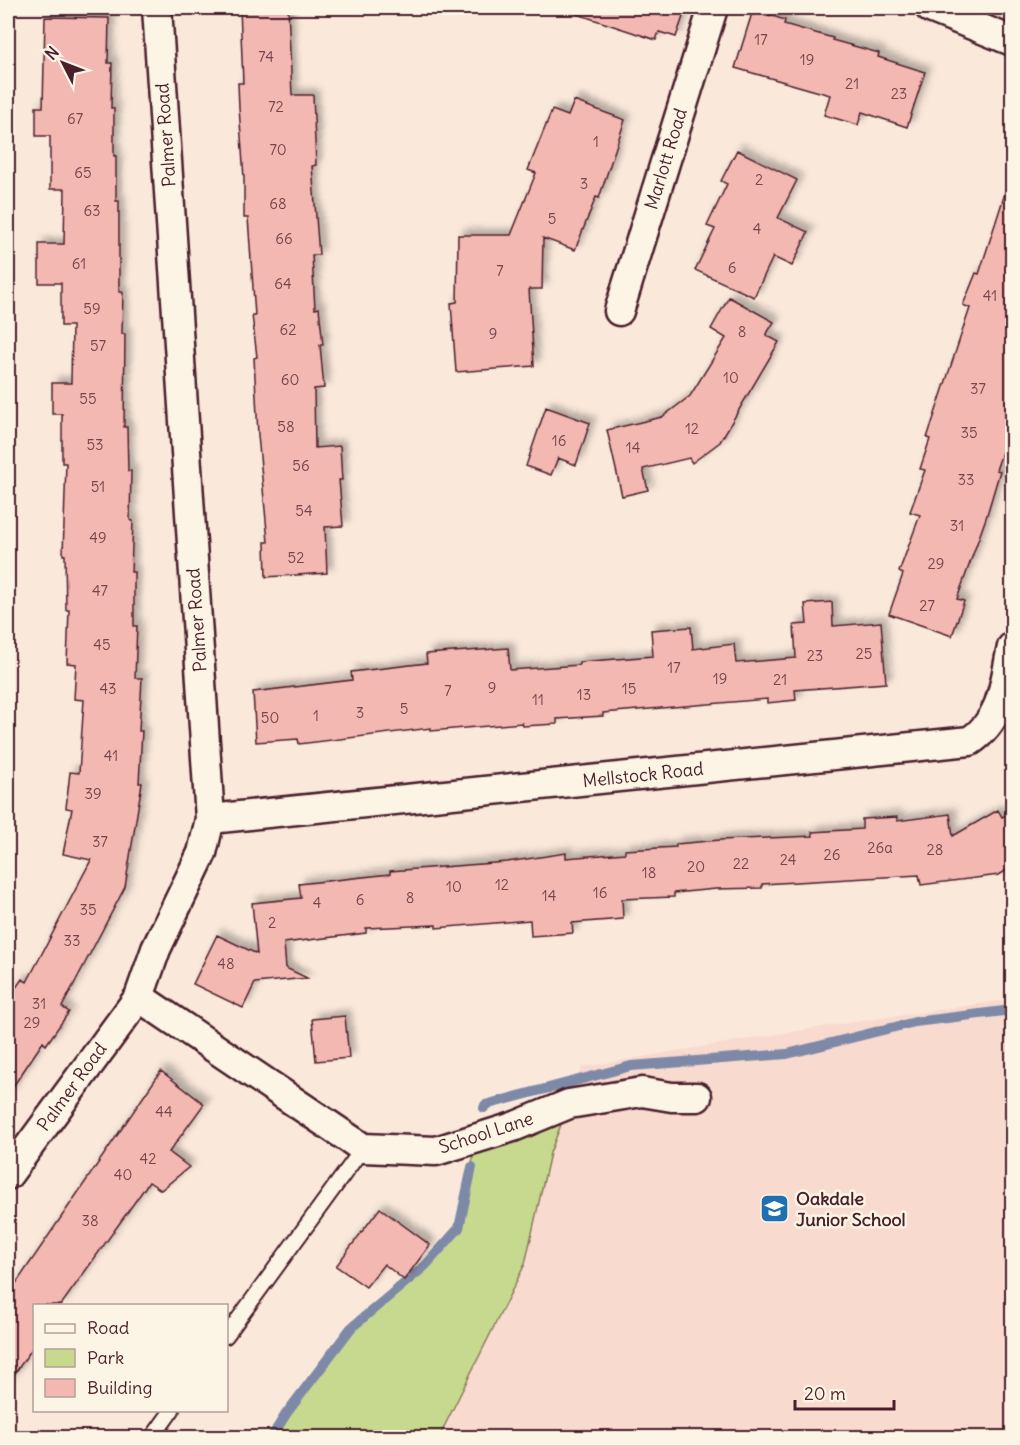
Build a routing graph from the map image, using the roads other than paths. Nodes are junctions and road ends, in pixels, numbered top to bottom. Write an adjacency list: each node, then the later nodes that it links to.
1 (157, 8): 7 (street, Palmer Road)
2 (713, 8): 5 (street, Marlott Road)
3 (930, 8): 4 (street)
4 (1012, 41)
5 (619, 311)
6 (1012, 647): 7 (street, Mellstock Road)
7 (210, 819): 8 (street, Palmer Road)
8 (139, 997): 10 (street); 11 (street, Palmer Road)
9 (697, 1097): 10 (street, School Lane)
10 (363, 1148): 12 (lane)
11 (8, 1175)
12 (228, 1333)
13 (171, 1412): 14 (lane)
14 (152, 1437)

